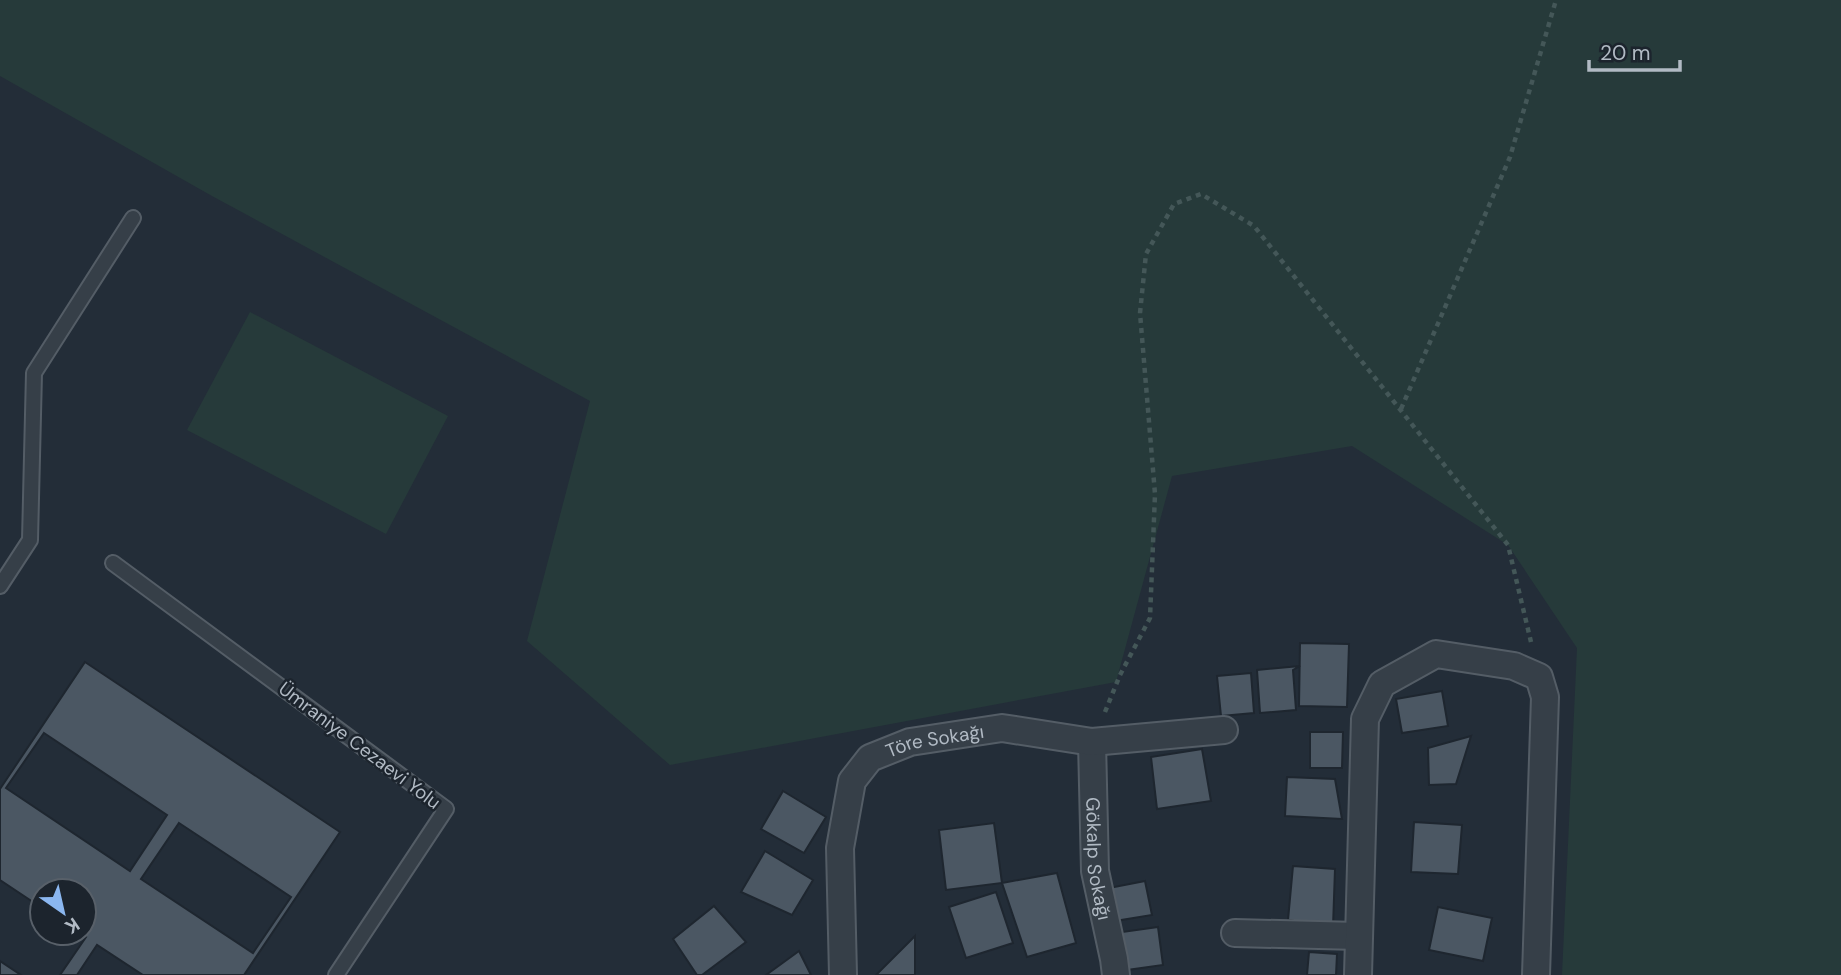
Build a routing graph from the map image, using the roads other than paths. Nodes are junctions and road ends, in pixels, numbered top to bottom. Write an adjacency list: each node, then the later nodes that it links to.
1 (133, 218): 3 (lane)
2 (113, 564): 8 (lane, Ümraniye Cezaevi Yolu)
3 (0, 586)
4 (1224, 730): 5 (street, Töre Sokağı)
5 (1093, 742): 9 (street, Töre Sokağı); 10 (street, Gökalp Sokağı)
6 (1235, 933): 7 (street)
7 (1358, 936): 11 (street); 12 (street)
8 (336, 975)
9 (843, 975)
10 (1115, 975)
11 (1358, 975)
12 (1536, 975)

